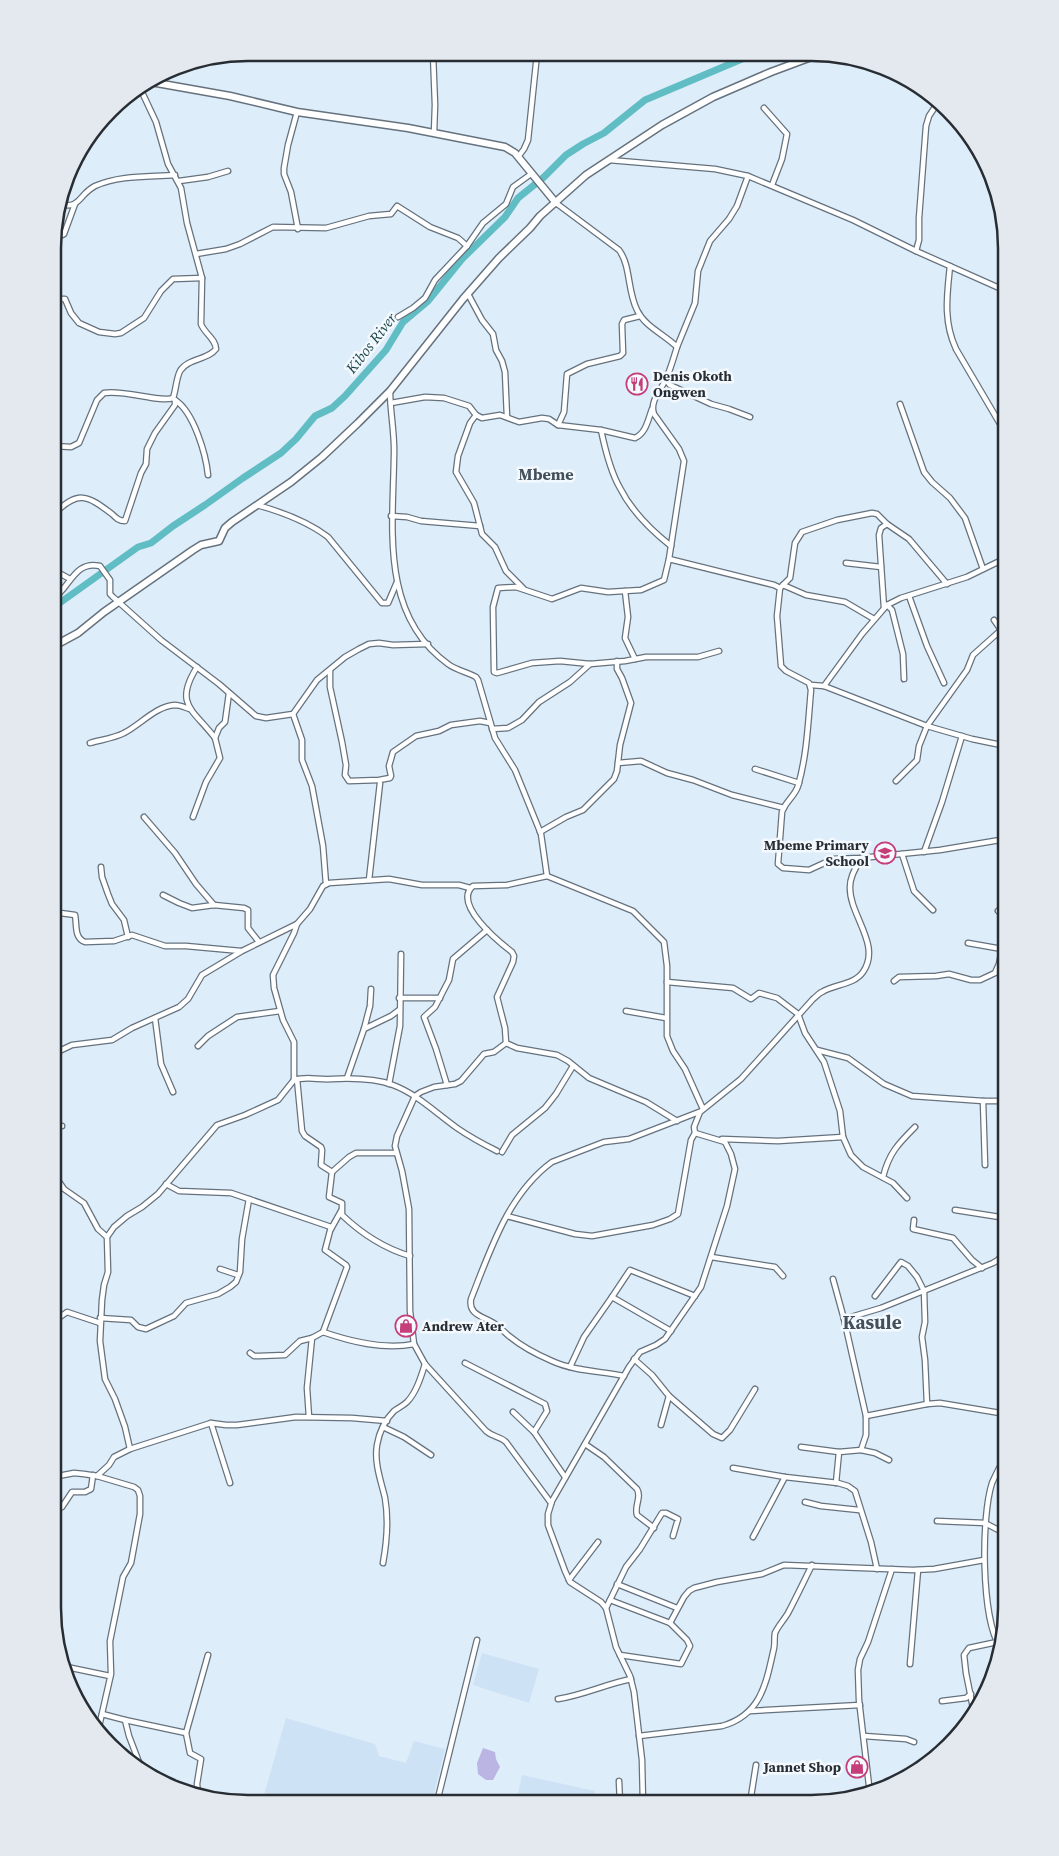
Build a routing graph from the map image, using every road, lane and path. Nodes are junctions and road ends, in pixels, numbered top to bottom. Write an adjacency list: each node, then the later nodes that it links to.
1 (433, 61): 9 (street)
2 (536, 61): 10 (street)
3 (801, 61): 11 (main road)
4 (160, 84): 8 (main road)
5 (143, 94): 13 (street)
6 (764, 108): 17 (street)
7 (934, 108): 24 (street)
8 (297, 112): 9 (main road); 21 (street)
9 (434, 133): 10 (main road)
10 (518, 156): 14 (main road)
11 (609, 160): 15 (street); 18 (main road)
12 (228, 171): 16 (street)
13 (175, 174): 16 (street); 19 (street)
14 (533, 176): 18 (main road); 23 (street)
15 (748, 176): 17 (street); 33 (street)
16 (179, 181): 25 (street)
17 (772, 185): 24 (street)
18 (556, 203): 29 (main road); 31 (street)
19 (75, 204): 20 (street); 22 (street)
20 (67, 205)
21 (298, 229): 23 (street); 25 (street)
22 (62, 235)
23 (467, 246): 32 (street)
24 (916, 251): 26 (street)
25 (196, 254): 27 (street)
26 (950, 266): 28 (street); 43 (street)
27 (202, 278): 30 (street); 36 (street)
28 (998, 287)
29 (468, 294): 35 (main road); 41 (street)
30 (61, 299)
31 (640, 316): 33 (street); 44 (street)
32 (398, 317)
33 (677, 347): 34 (street)
34 (666, 380): 39 (street); 42 (street)
35 (390, 391): 37 (street); 48 (main road)
36 (174, 399): 46 (street); 47 (street); 49 (street)
37 (391, 403): 40 (street); 50 (street)
38 (900, 404): 58 (street)
39 (652, 409): 45 (street); 53 (street)
40 (476, 415): 41 (street); 52 (street)
41 (507, 416): 44 (street)
42 (750, 417)
43 (998, 420)
44 (558, 425): 45 (street)
45 (600, 430): 53 (street)
46 (61, 446)
47 (208, 476)
48 (257, 505): 61 (street); 68 (main road)
49 (61, 508)
50 (392, 516): 52 (street); 61 (street)
51 (887, 524): 57 (street); 62 (street); 63 (street)
52 (480, 526): 64 (street)
53 (671, 546): 54 (street)
54 (669, 559): 63 (street); 65 (street)
55 (998, 562): 58 (street)
56 (846, 563): 57 (street)
57 (881, 567): 69 (street)
58 (983, 569): 62 (street)
59 (61, 574): 60 (street)
60 (70, 579): 66 (street); 68 (street)
61 (398, 580): 75 (street)
62 (947, 584): 67 (street)
63 (782, 586): 70 (street); 84 (street)
64 (524, 589): 65 (street); 79 (street)
65 (625, 591): 77 (street)
66 (61, 592)
67 (909, 596): 69 (street); 83 (street)
68 (119, 602): 74 (main road); 80 (street)
69 (885, 606): 70 (street); 82 (street)
70 (874, 619): 85 (street)
71 (994, 620): 72 (street)
72 (998, 626)
73 (998, 633): 90 (street)
74 (61, 642)
75 (428, 644): 81 (street); 89 (street)
76 (719, 651): 77 (street)
77 (635, 659): 78 (street)
78 (617, 661): 79 (street); 96 (street)
79 (590, 664): 91 (street)
80 (197, 667): 86 (street); 87 (street)
81 (330, 670): 88 (street); 89 (street)
82 (904, 679)
83 (944, 683)
84 (811, 685): 85 (street); 100 (street)
85 (824, 686): 90 (street)
86 (229, 692): 88 (street); 93 (street)
87 (190, 710): 93 (street); 94 (street)
88 (293, 714): 112 (street)
89 (490, 723): 91 (street)
90 (927, 726): 92 (street); 98 (street)
91 (492, 729): 104 (street)
92 (962, 736): 95 (street); 106 (street)
93 (215, 738): 103 (street)
94 (90, 742)
95 (998, 745)
96 (618, 763): 101 (street); 104 (street)
97 (755, 769): 100 (street)
98 (896, 781)
99 (380, 783): 111 (street)
100 (799, 783): 101 (street)
101 (784, 808): 108 (street)
102 (144, 817): 115 (street)
103 (193, 817)
104 (540, 832): 110 (street)
105 (998, 840): 106 (street)
106 (924, 852): 107 (street)
107 (902, 854): 108 (street); 116 (street)
108 (861, 858): 135 (street)
109 (101, 866): 120 (street)
110 (547, 876): 113 (street); 128 (street)
111 (369, 880): 112 (street); 113 (street)
112 (326, 884): 118 (street)
113 (470, 888): 119 (street)
114 (163, 895): 115 (street)
115 (214, 905): 121 (street)
116 (933, 910)
117 (61, 913): 120 (street)
118 (297, 924): 121 (street); 132 (street)
119 (486, 930): 131 (street); 139 (street)
120 (128, 937): 124 (street)
121 (259, 942): 124 (street)
122 (968, 943): 123 (street)
123 (998, 947)
124 (242, 951): 136 (street)
125 (401, 954): 130 (street)
126 (998, 966): 127 (street)
127 (894, 981)
128 (667, 982): 135 (street); 137 (street)
129 (371, 989): 138 (street)
130 (399, 998): 131 (street); 133 (street)
131 (440, 998): 147 (street)
132 (280, 1010): 140 (street); 145 (street)
133 (399, 1010): 138 (street); 146 (street)
134 (626, 1011): 137 (street)
135 (798, 1014): 141 (street); 152 (street)
136 (155, 1018): 142 (street); 148 (street)
137 (666, 1018): 152 (street)
138 (364, 1028): 144 (street)
139 (506, 1044): 143 (street); 147 (street)
140 (198, 1046)
141 (817, 1050): 151 (street); 156 (street)
142 (61, 1051)
143 (573, 1066): 149 (street); 153 (street)
144 (347, 1078): 145 (street); 146 (street)
145 (295, 1080): 160 (street); 162 (street)
146 (389, 1084): 149 (street)
147 (447, 1085): 149 (street)
148 (173, 1092)
149 (415, 1096): 158 (street)
150 (998, 1101): 151 (street)
151 (983, 1102): 159 (street)
152 (702, 1110): 153 (street); 155 (street)
153 (677, 1121): 168 (street)
154 (916, 1127): 161 (street)
155 (695, 1132): 157 (street); 168 (street)
156 (843, 1137): 157 (street); 161 (street)
157 (721, 1139): 174 (street)
158 (396, 1153): 160 (street); 173 (street)
159 (985, 1164)
160 (332, 1172): 167 (street)
161 (883, 1177): 164 (street)
162 (166, 1184): 165 (street); 172 (street)
163 (61, 1185): 172 (street)
164 (907, 1198)
165 (249, 1199): 171 (street); 178 (street)
166 (955, 1210): 169 (street)
167 (341, 1211): 171 (street); 173 (street)
168 (507, 1216): 196 (street)
169 (998, 1217)
170 (914, 1220): 176 (street)
171 (331, 1229): 189 (street)
172 (107, 1237): 187 (street)
173 (410, 1256): 191 (street)
174 (711, 1257): 179 (street); 182 (street)
175 (998, 1260): 176 (street)
176 (982, 1268): 181 (street)
177 (220, 1270): 178 (street)
178 (238, 1275): 187 (street)
179 (783, 1276)
180 (833, 1279): 186 (street)
181 (924, 1291): 183 (street); 186 (street); 200 (street)
182 (695, 1296): 184 (street); 188 (street)
183 (875, 1296)
184 (612, 1297): 188 (street); 196 (street)
185 (61, 1316): 187 (street)
186 (844, 1319): 203 (street)
187 (100, 1321): 212 (street)
188 (671, 1331): 193 (street)
189 (323, 1332): 190 (street); 191 (street)
190 (312, 1338): 192 (street); 204 (street)
191 (414, 1344): 195 (street)
192 (250, 1353)
193 (634, 1359): 197 (street); 199 (street)
194 (465, 1363): 209 (street)
195 (425, 1364): 205 (street); 226 (street)
196 (570, 1367): 197 (street)
197 (624, 1376): 210 (street)
198 (756, 1388): 199 (street)
199 (669, 1396): 207 (street)
200 (927, 1404): 202 (street); 203 (street)
201 (514, 1412): 209 (street)
202 (998, 1413)
203 (866, 1416): 213 (street)
204 (309, 1417): 205 (street); 206 (street)
205 (387, 1421): 208 (street)
206 (211, 1423): 212 (street); 223 (street)
207 (661, 1424)
208 (383, 1427): 215 (street); 237 (street)
209 (534, 1432): 221 (street)
210 (585, 1444): 221 (street); 231 (street)
211 (800, 1447): 214 (street)
212 (130, 1449): 220 (street)
213 (861, 1450): 214 (street); 216 (street)
214 (839, 1452): 224 (street)
215 (431, 1455)
216 (889, 1460)
217 (733, 1468): 222 (street)
218 (998, 1472): 230 (street)
219 (61, 1475): 220 (street)
220 (95, 1476): 227 (street); 255 (street)
221 (565, 1477): 226 (street)
222 (785, 1477): 224 (street); 234 (street)
223 (230, 1483)
224 (836, 1483): 228 (street)
225 (805, 1502): 228 (street)
226 (551, 1503): 242 (street)
227 (61, 1508)
228 (860, 1510): 239 (street)
229 (937, 1521): 230 (street)
230 (986, 1523): 232 (street); 236 (street)
231 (654, 1528): 233 (street); 243 (street)
232 (998, 1530)
233 (673, 1536)
234 (753, 1537)
235 (598, 1542): 242 (street)
236 (984, 1560): 241 (street); 248 (street)
237 (383, 1563)
238 (812, 1565): 239 (street); 246 (street); 262 (street)
239 (877, 1568): 240 (street)
240 (892, 1569): 241 (street); 261 (street)
241 (918, 1570): 253 (street)
242 (569, 1580): 245 (street)
243 (617, 1584): 244 (street); 246 (street)
244 (610, 1600): 245 (street); 247 (street)
245 (606, 1608): 252 (street)
246 (677, 1608): 247 (street)
247 (670, 1623): 252 (street)
248 (995, 1637)
249 (477, 1640): 275 (street)
250 (994, 1643): 257 (street)
251 (208, 1655): 266 (street)
252 (620, 1655): 256 (street)
253 (910, 1664)
254 (71, 1668): 255 (street)
255 (110, 1676): 263 (street)
256 (631, 1679): 258 (street); 267 (street)
257 (972, 1694): 259 (street); 260 (street)
258 (558, 1699)
259 (942, 1701)
260 (973, 1701)
261 (860, 1705): 262 (street); 268 (street)
262 (750, 1712): 267 (street)
263 (102, 1714): 264 (street); 265 (street)
264 (125, 1720): 266 (street); 270 (street)
265 (100, 1721)
266 (186, 1734): 274 (street)
267 (640, 1736): 277 (street)
268 (864, 1736): 269 (street); 273 (street)
269 (914, 1742)
270 (137, 1758)
271 (756, 1765): 278 (street)
272 (619, 1781): 276 (street)
273 (869, 1785)
274 (197, 1787)
275 (439, 1795)
276 (620, 1795)
277 (643, 1795)
278 (751, 1795)

